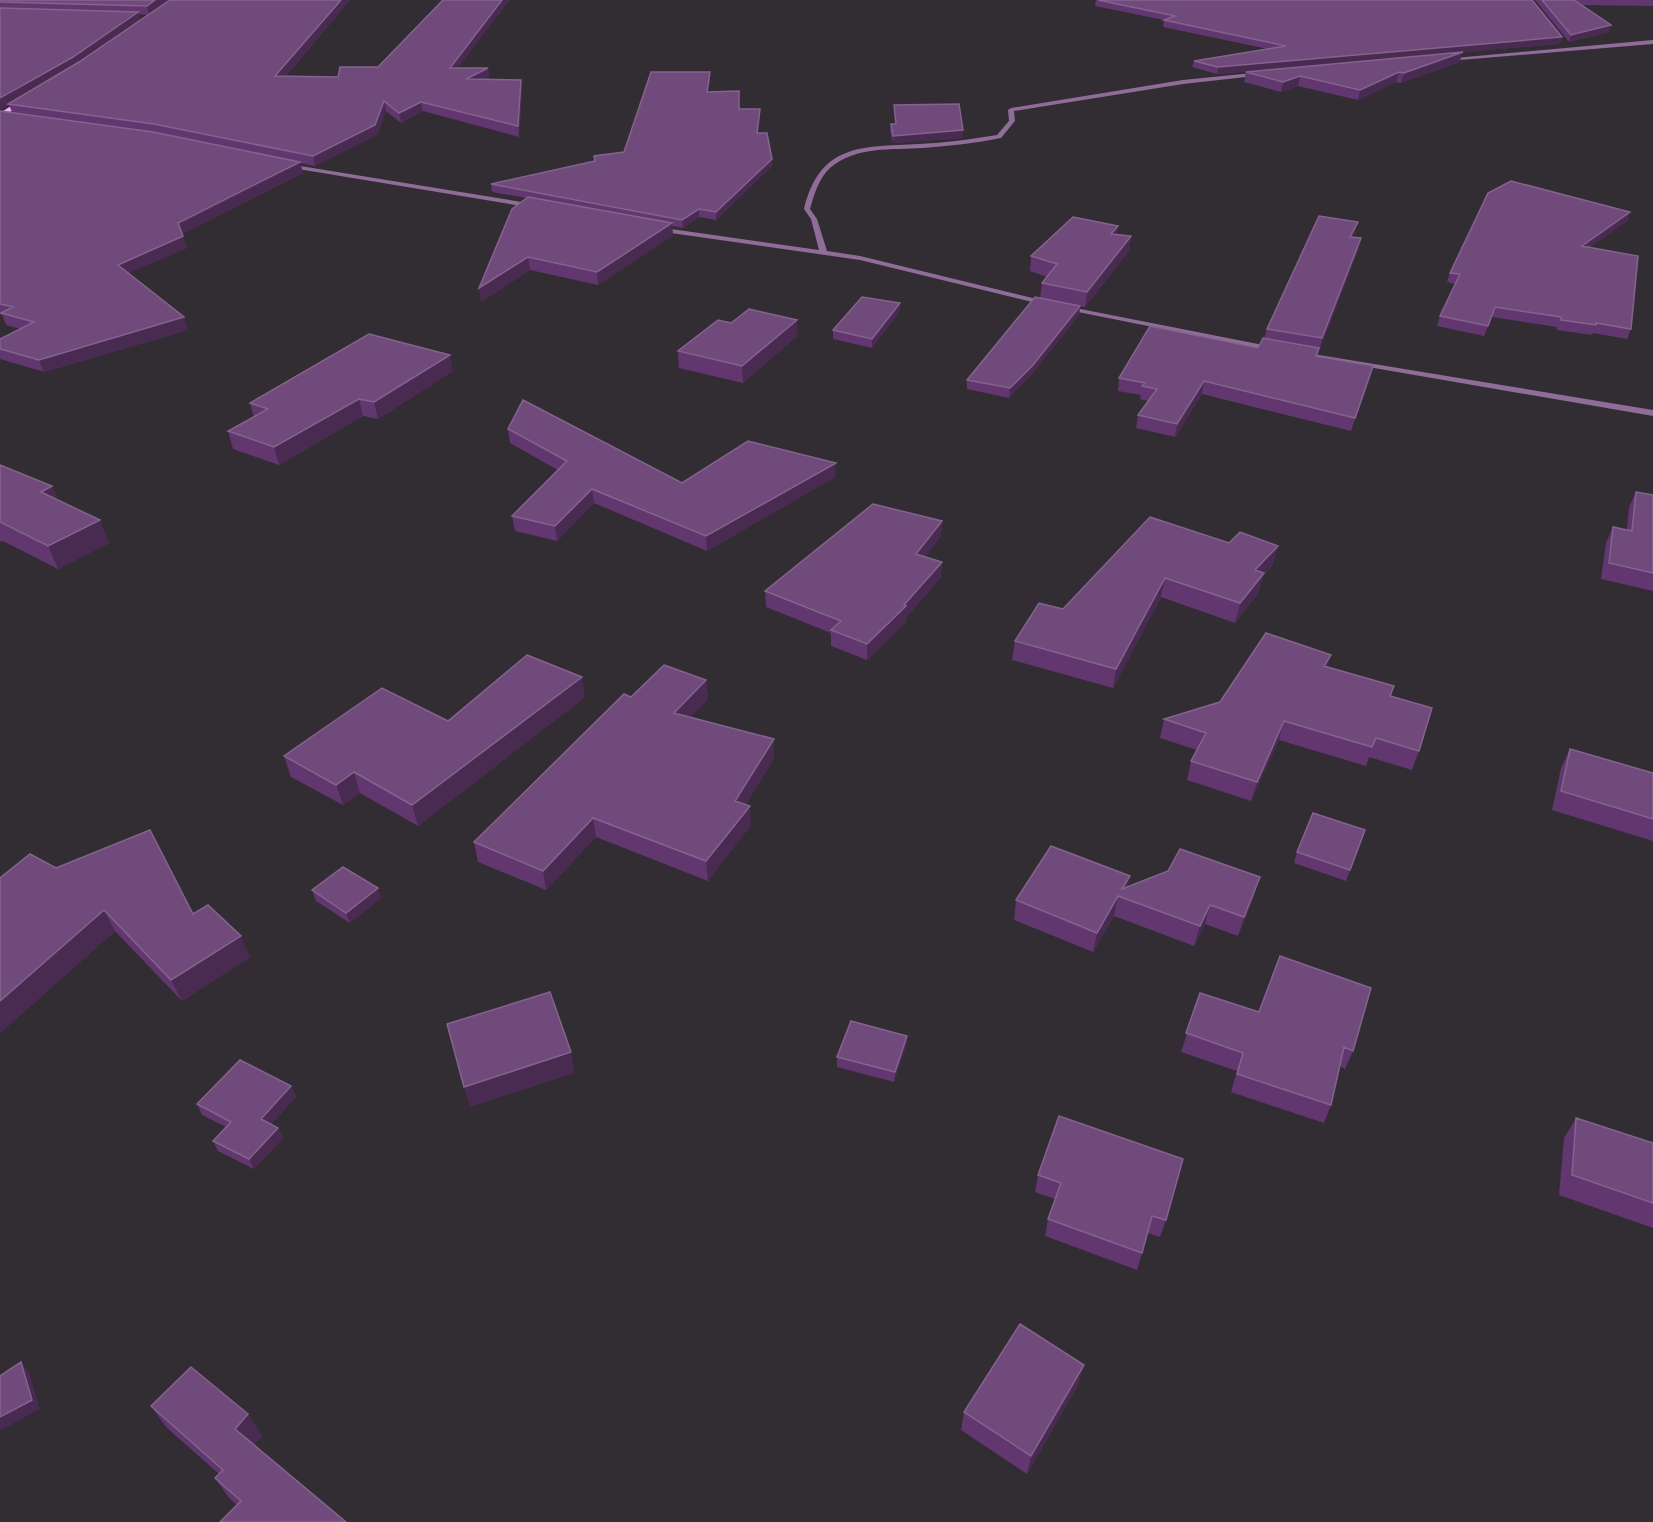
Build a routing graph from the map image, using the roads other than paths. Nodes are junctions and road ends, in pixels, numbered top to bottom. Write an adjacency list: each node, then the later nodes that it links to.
1 (1562, 41): 3 (street)
2 (1653, 42): 3 (street)
3 (1569, 49): 4 (street)
4 (1442, 59)
5 (1269, 73): 12 (street)
6 (40, 92): 7 (main road)
7 (0, 116): 8 (street)
8 (11, 117)
9 (278, 164): 10 (street)
10 (542, 207)
11 (653, 228): 12 (street)
12 (823, 251): 13 (street)
13 (1280, 350)
14 (1303, 354): 15 (street)
15 (1653, 413)

